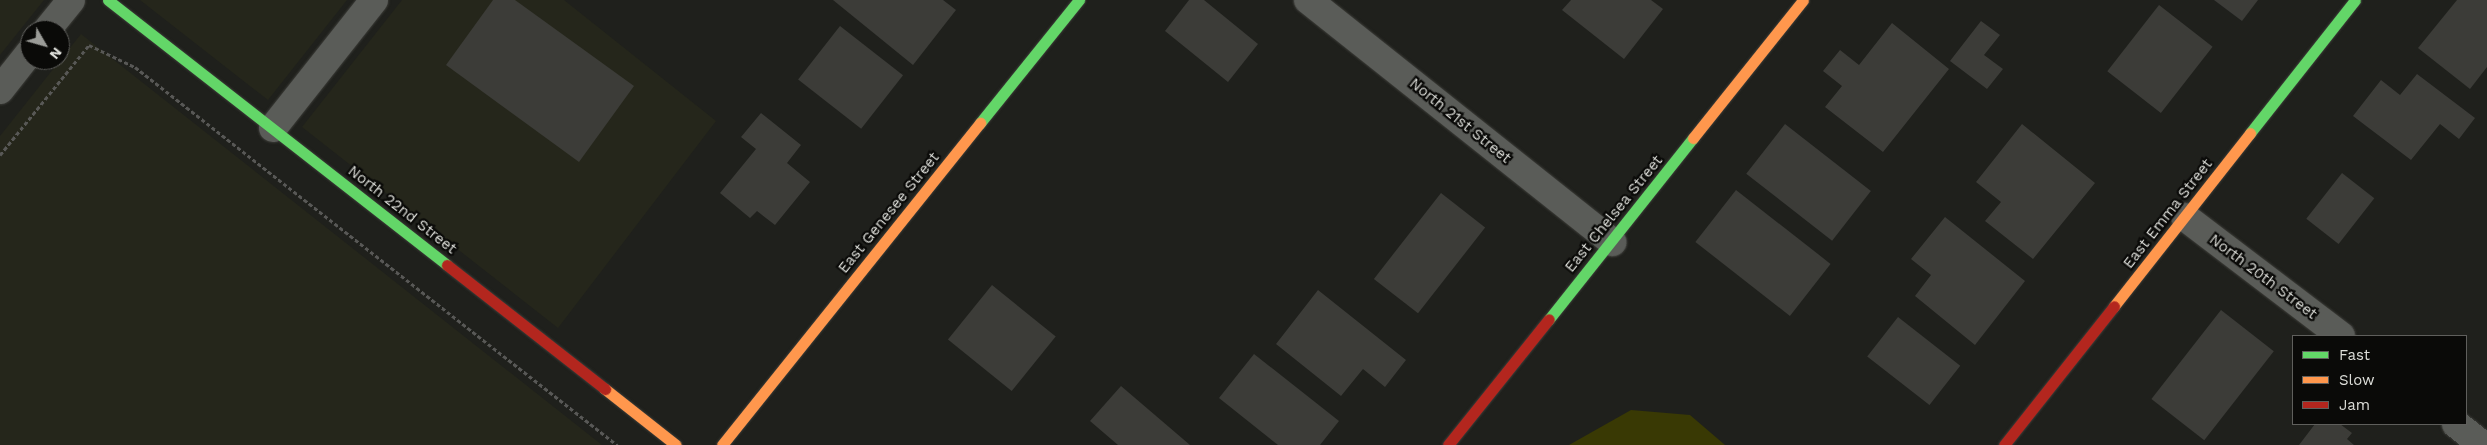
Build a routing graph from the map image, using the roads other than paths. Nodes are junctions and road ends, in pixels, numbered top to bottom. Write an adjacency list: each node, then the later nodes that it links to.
1 (71, 0): 8 (street)
2 (108, 0): 11 (street, North 22nd Street)
3 (374, 0): 11 (street)
4 (1080, 0): 17 (street, East Genesee Street)
5 (1308, 0): 13 (street, North 21st Street)
6 (1803, 0): 13 (street, East Chelsea Street)
7 (2356, 0): 12 (street, East Emma Street)
8 (55, 20)
9 (20, 65): 10 (street)
10 (0, 90)
11 (273, 128): 16 (street, North 22nd Street)
12 (2185, 217): 14 (street, North 20th Street); 19 (street, East Emma Street)
13 (1612, 242): 18 (street, East Chelsea Street)
14 (2340, 335)
15 (2457, 425): 20 (street)
16 (676, 445)
17 (722, 445)
18 (1448, 445)
19 (2004, 445)
20 (2483, 445)

